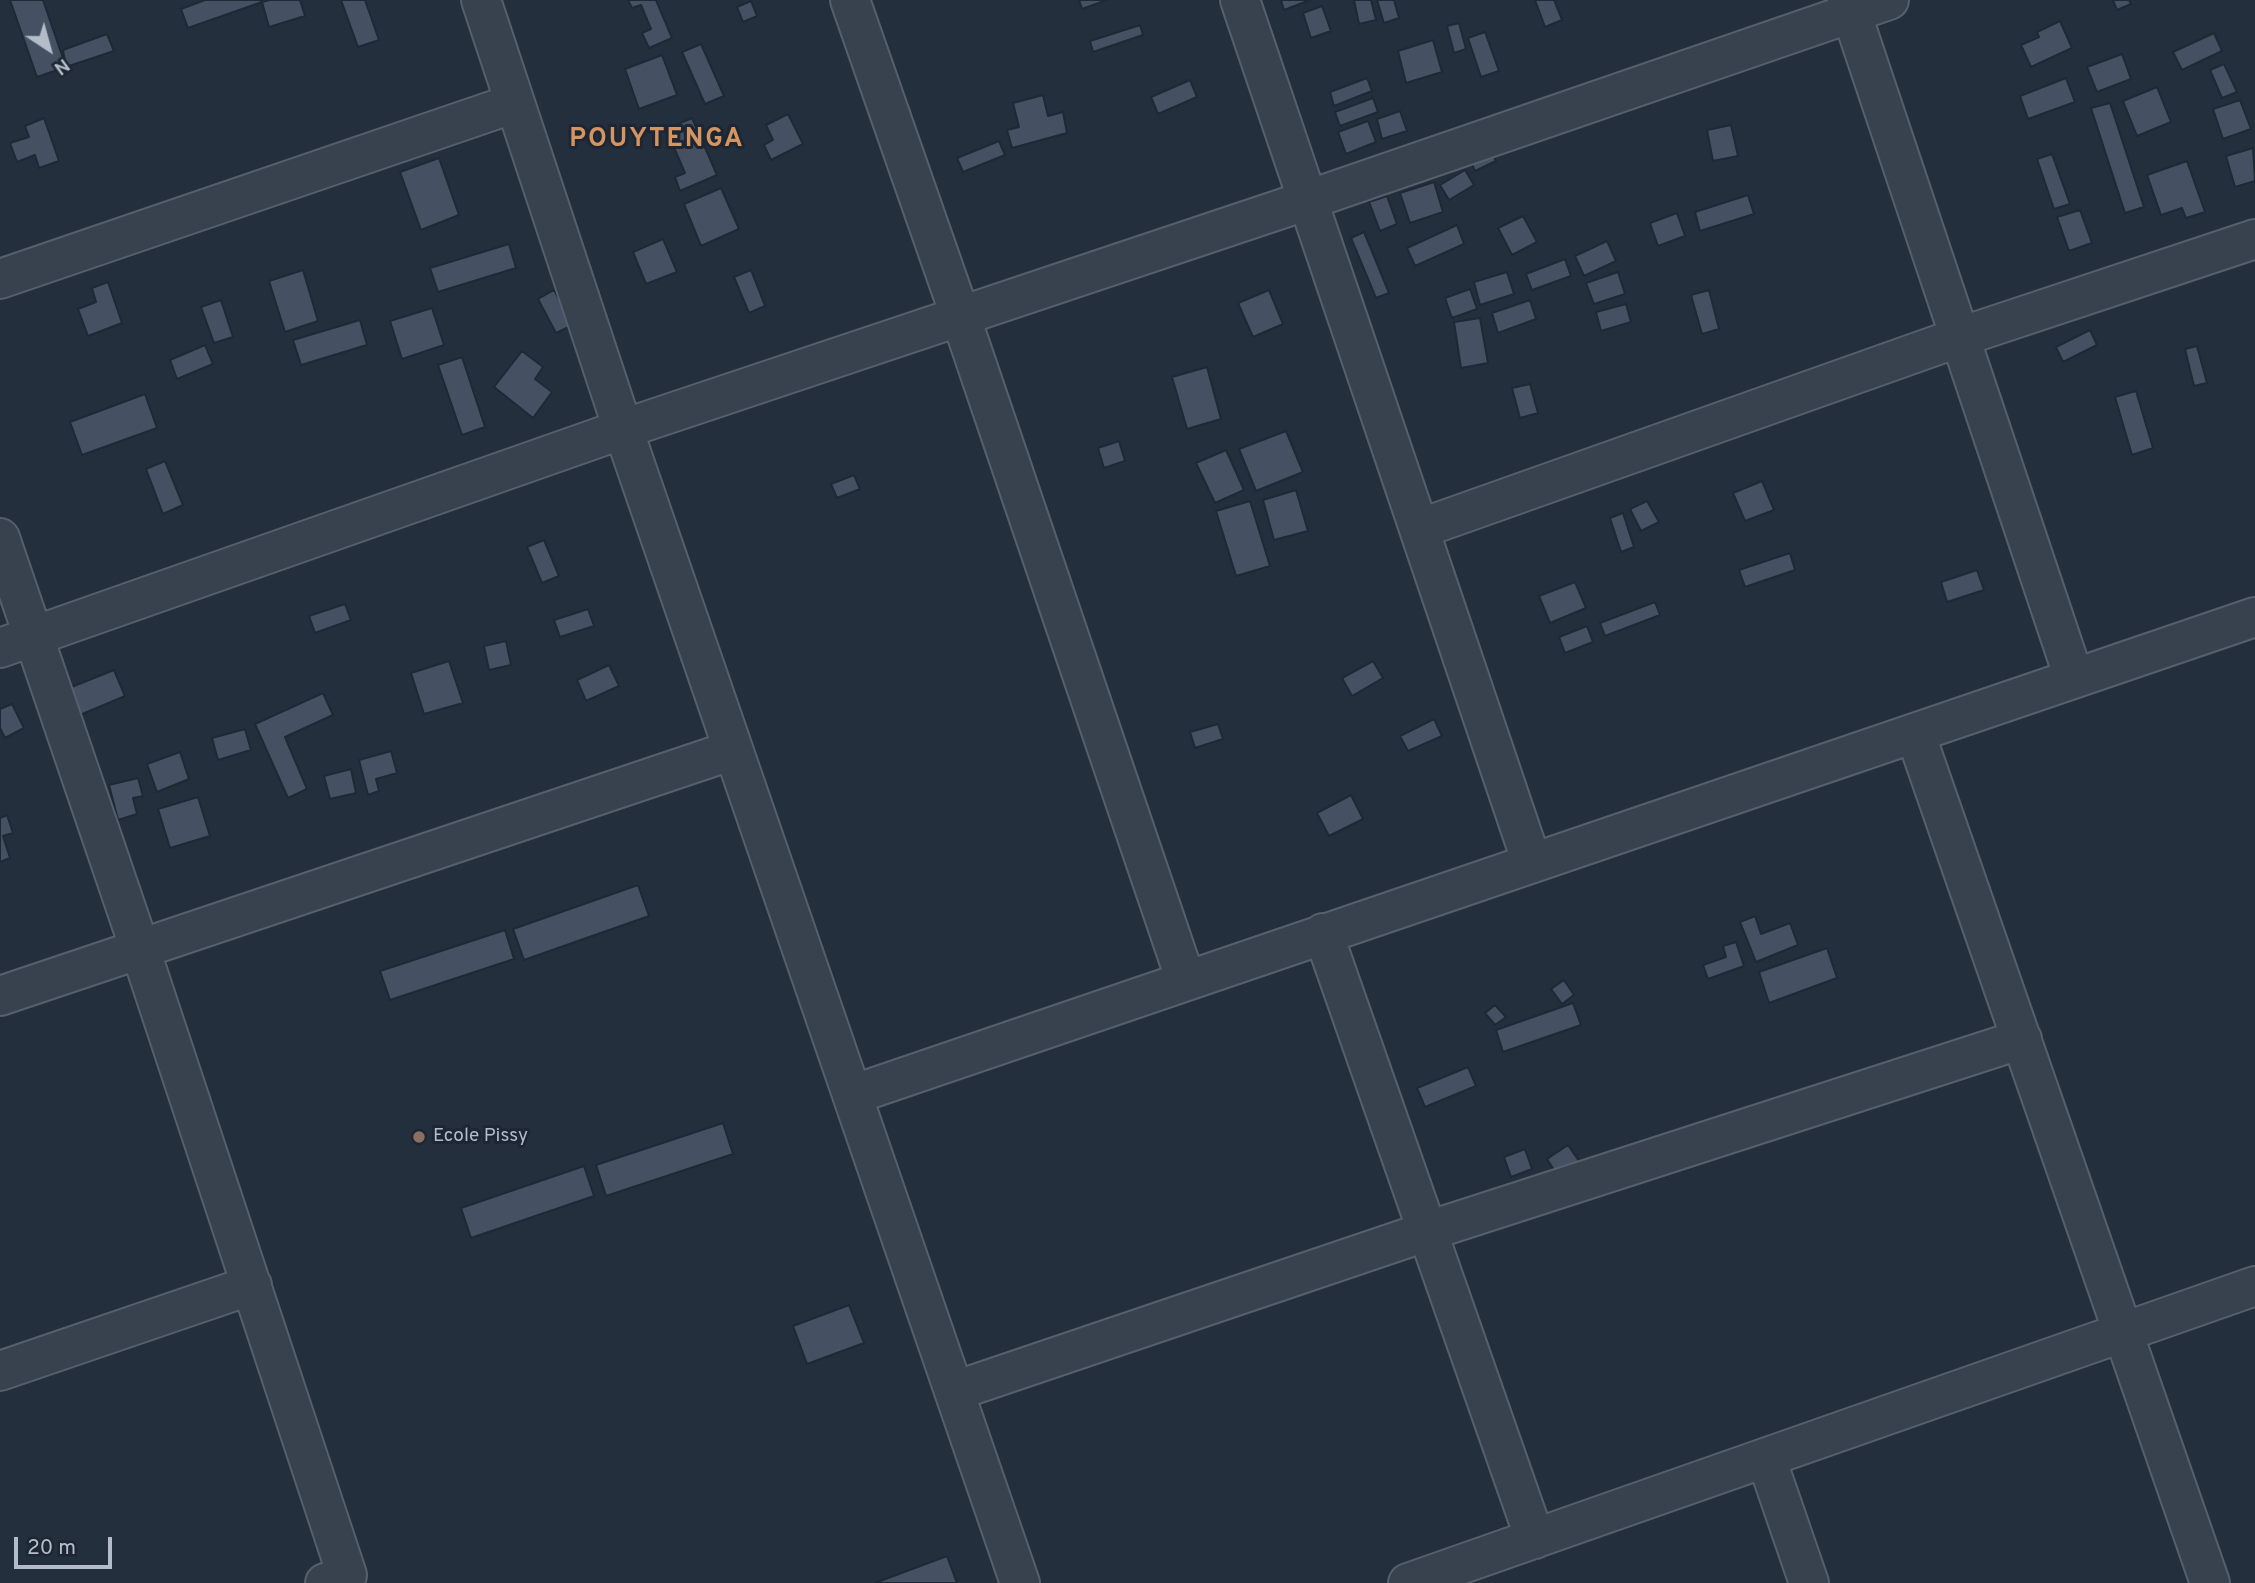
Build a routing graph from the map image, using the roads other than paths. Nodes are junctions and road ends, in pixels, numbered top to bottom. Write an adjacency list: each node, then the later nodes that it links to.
1 (481, 0): 6 (street)
2 (850, 0): 10 (street)
3 (1240, 0): 7 (street)
4 (1889, 0): 5 (street)
5 (1849, 7): 7 (street); 11 (street)
6 (515, 103): 9 (street); 12 (street)
7 (1308, 200): 10 (street); 13 (street)
8 (2255, 239): 11 (street)
9 (0, 279)
10 (961, 315): 12 (street); 23 (street)
11 (1960, 337): 13 (street); 17 (street)
12 (623, 429): 16 (street); 19 (street)
13 (1419, 529): 20 (street)
14 (0, 538): 16 (street)
15 (2255, 617): 17 (street)
16 (16, 642): 22 (street)
17 (2074, 678): 18 (street)
18 (1915, 733): 20 (street); 25 (street)
19 (733, 750): 22 (street); 26 (street)
20 (1532, 863): 21 (street)
21 (1323, 933): 23 (street); 27 (street)
22 (140, 949): 24 (street); 28 (street)
23 (1186, 981): 26 (street)
24 (0, 996)
25 (2022, 1039): 27 (street); 30 (street)
26 (852, 1095): 32 (street)
27 (1428, 1231): 32 (street); 34 (street)
28 (252, 1285): 31 (street); 35 (street)
29 (2255, 1286): 30 (street)
30 (2124, 1333): 33 (street); 39 (street)
31 (0, 1371)
32 (955, 1391): 36 (street)
33 (1766, 1458): 34 (street); 38 (street)
34 (1535, 1539): 37 (street)
35 (325, 1583)
36 (1020, 1583)
37 (1408, 1583)
38 (1809, 1583)
39 (2210, 1583)

